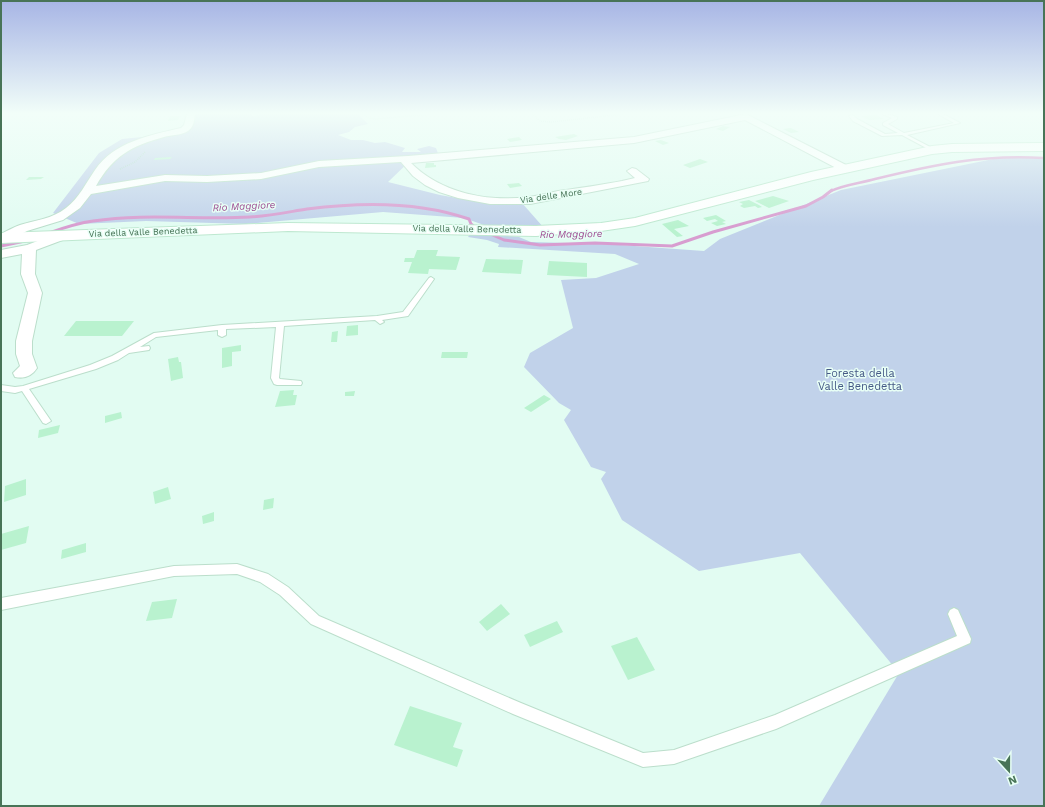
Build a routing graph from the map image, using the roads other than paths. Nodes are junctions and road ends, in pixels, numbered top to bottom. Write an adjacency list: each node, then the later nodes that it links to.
1 (121, 152): 8 (street)
2 (495, 152): 5 (street)
3 (813, 152): 6 (street)
4 (924, 152): 6 (main road, Via della Valle Benedetta)
5 (408, 159): 7 (street, Via delle More); 8 (street)
6 (844, 168): 10 (main road, Via della Valle Benedetta)
7 (632, 171)
8 (88, 191): 9 (street)
9 (2, 238): 10 (main road, Via della Valle Benedetta)
10 (28, 243): 11 (street); 16 (street)
11 (1, 254)
12 (431, 279): 13 (lane)
13 (280, 324): 15 (lane); 17 (lane)
14 (146, 348): 15 (lane)
15 (127, 351): 19 (lane)
16 (21, 373)
17 (298, 383)
18 (1, 388): 19 (lane)
19 (24, 388): 20 (lane)
20 (46, 421)
21 (1, 604): 22 (lane)
22 (954, 614)

